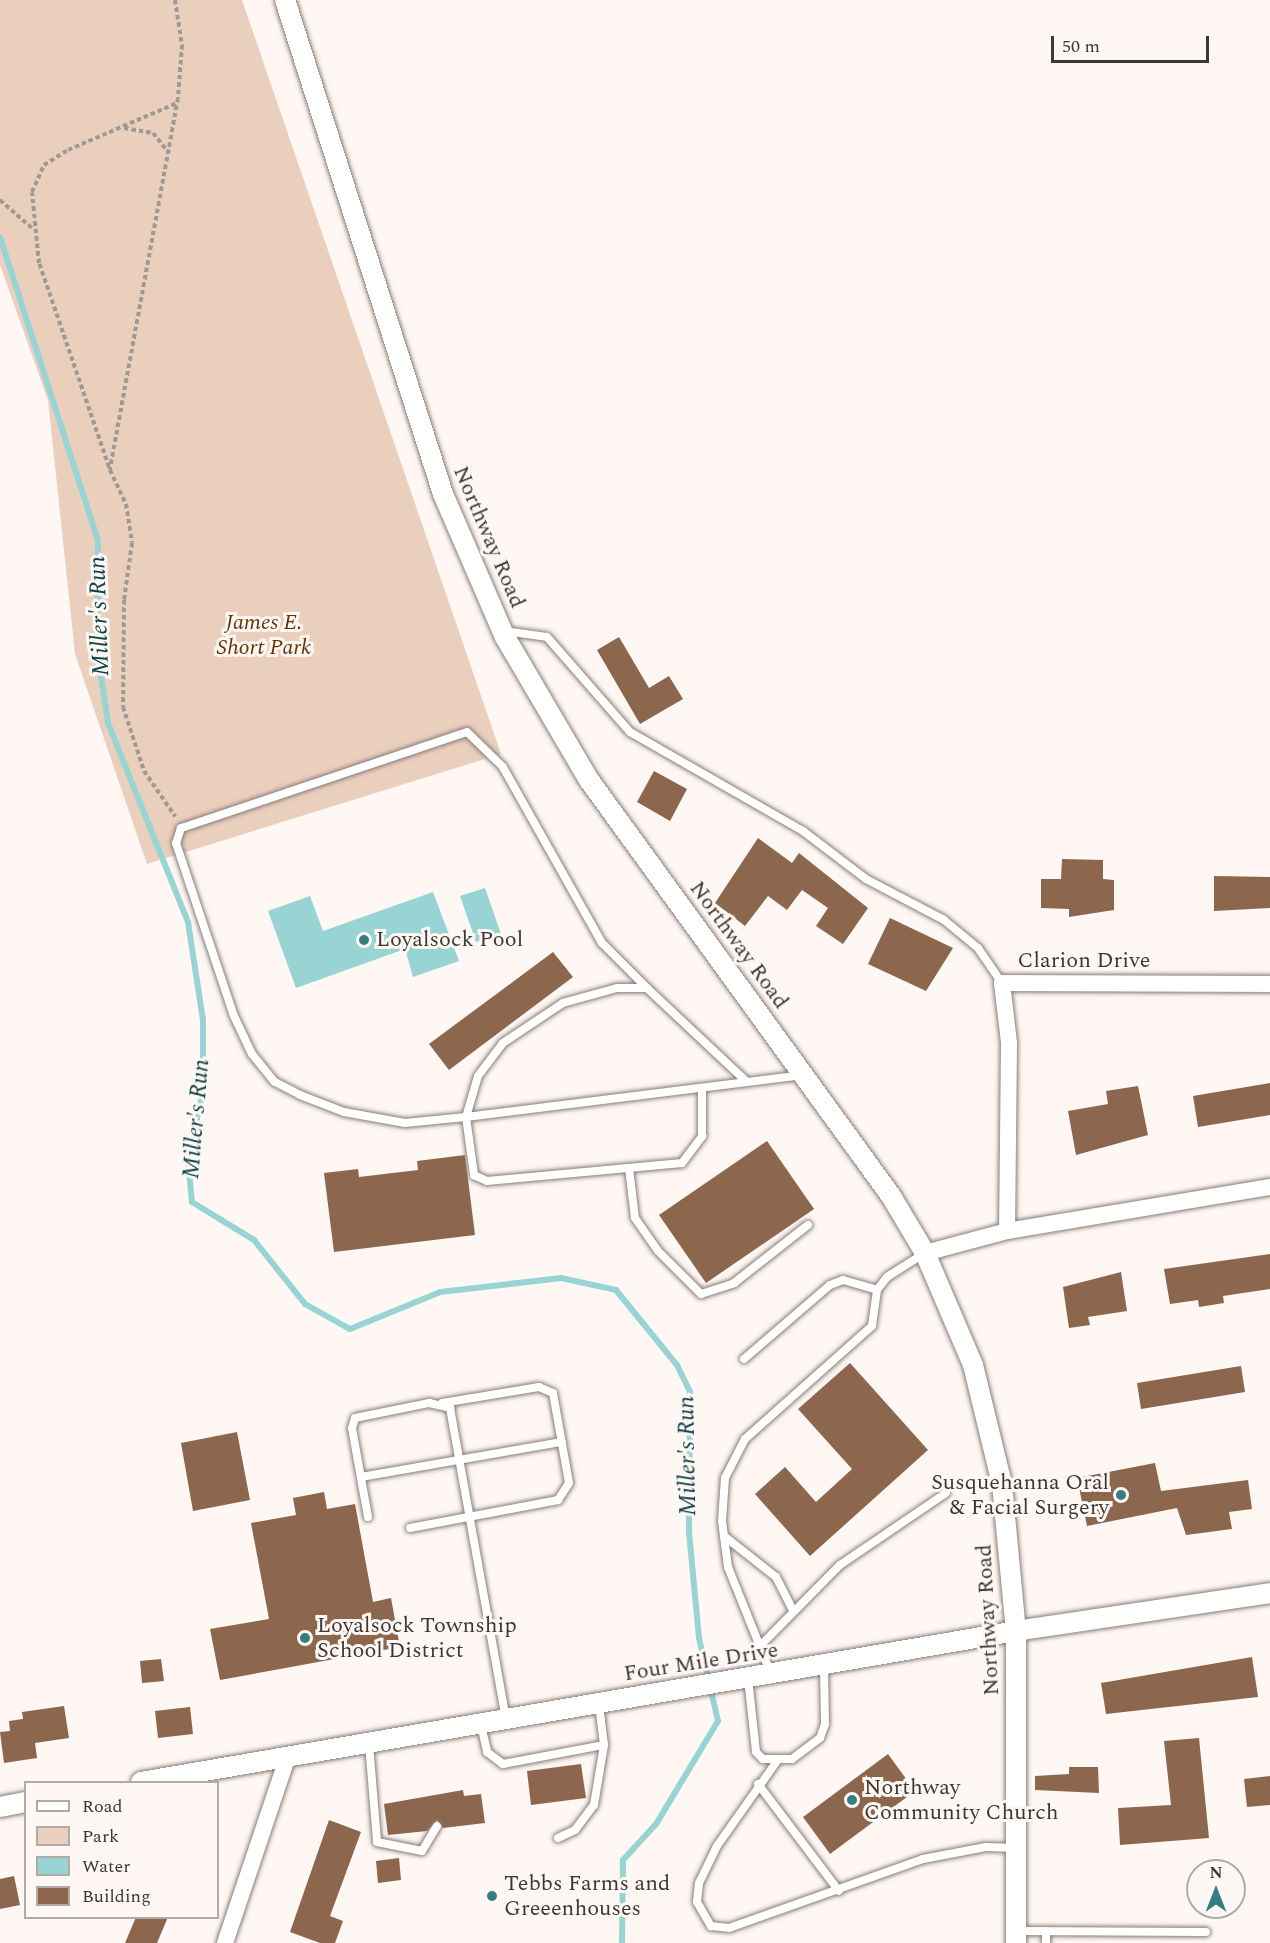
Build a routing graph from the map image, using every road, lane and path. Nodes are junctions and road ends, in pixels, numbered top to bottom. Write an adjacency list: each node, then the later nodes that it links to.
1 (174, 0): 3 (path)
2 (285, 0): 9 (street, Northway Road)
3 (177, 103): 4 (path); 5 (path)
4 (124, 128): 5 (path); 7 (path)
5 (170, 154): 8 (path)
6 (0, 200): 7 (path)
7 (33, 229): 8 (path)
8 (110, 470): 10 (path)
9 (502, 631): 11 (lane); 14 (street, Northway Road)
10 (181, 828): 13 (lane); 17 (lane)
11 (1002, 983): 12 (street, Clarion Drive); 21 (street, Clarion Drive)
12 (1270, 984)
13 (646, 988): 15 (lane); 17 (lane)
14 (804, 1075): 15 (lane); 22 (street, Northway Road)
15 (747, 1082): 16 (lane)
16 (702, 1088): 17 (lane); 18 (lane)
17 (466, 1118): 18 (lane)
18 (629, 1168): 20 (lane)
19 (1270, 1187): 21 (street)
20 (808, 1225)
21 (1007, 1231): 22 (street)
22 (925, 1253): 23 (lane); 36 (street, Northway Road)
23 (877, 1290): 24 (lane); 33 (lane)
24 (744, 1359)
25 (442, 1403): 26 (lane); 27 (lane); 28 (lane)
26 (562, 1442): 27 (lane); 31 (lane)
27 (459, 1460): 28 (lane); 31 (lane)
28 (361, 1477): 30 (lane)
29 (946, 1493): 35 (lane)
30 (368, 1517)
31 (469, 1518): 32 (lane); 42 (lane)
32 (410, 1528)
33 (723, 1536): 35 (lane); 37 (lane)
34 (1270, 1593): 36 (street, Four Mile Drive)
35 (793, 1610): 37 (lane)
36 (1016, 1631): 38 (street, Four Mile Drive); 54 (street, Northway Road)
37 (759, 1647): 39 (lane)
38 (824, 1666): 39 (street, Four Mile Drive); 47 (lane)
39 (771, 1674): 40 (street, Four Mile Drive)
40 (740, 1679): 41 (street, Four Mile Drive); 47 (lane)
41 (599, 1704): 42 (street, Four Mile Drive); 45 (lane)
42 (506, 1720): 43 (street, Four Mile Drive)
43 (481, 1725): 44 (street, Four Mile Drive); 45 (lane)
44 (369, 1744): 46 (street, Four Mile Drive); 52 (lane)
45 (604, 1745): 53 (lane)
46 (287, 1759): 48 (street, Four Mile Drive); 59 (street)
47 (777, 1761): 49 (lane)
48 (147, 1781)
49 (758, 1784): 55 (lane); 55 (lane)
50 (24, 1802): 51 (street)
51 (0, 1807)
52 (437, 1826)
53 (558, 1838)
54 (1016, 1848): 55 (lane); 58 (street, Northway Road)
55 (839, 1891)
56 (1046, 1931): 57 (lane); 58 (lane); 60 (lane)
57 (1206, 1932)
58 (1016, 1937)
59 (225, 1943)
60 (1046, 1943)

